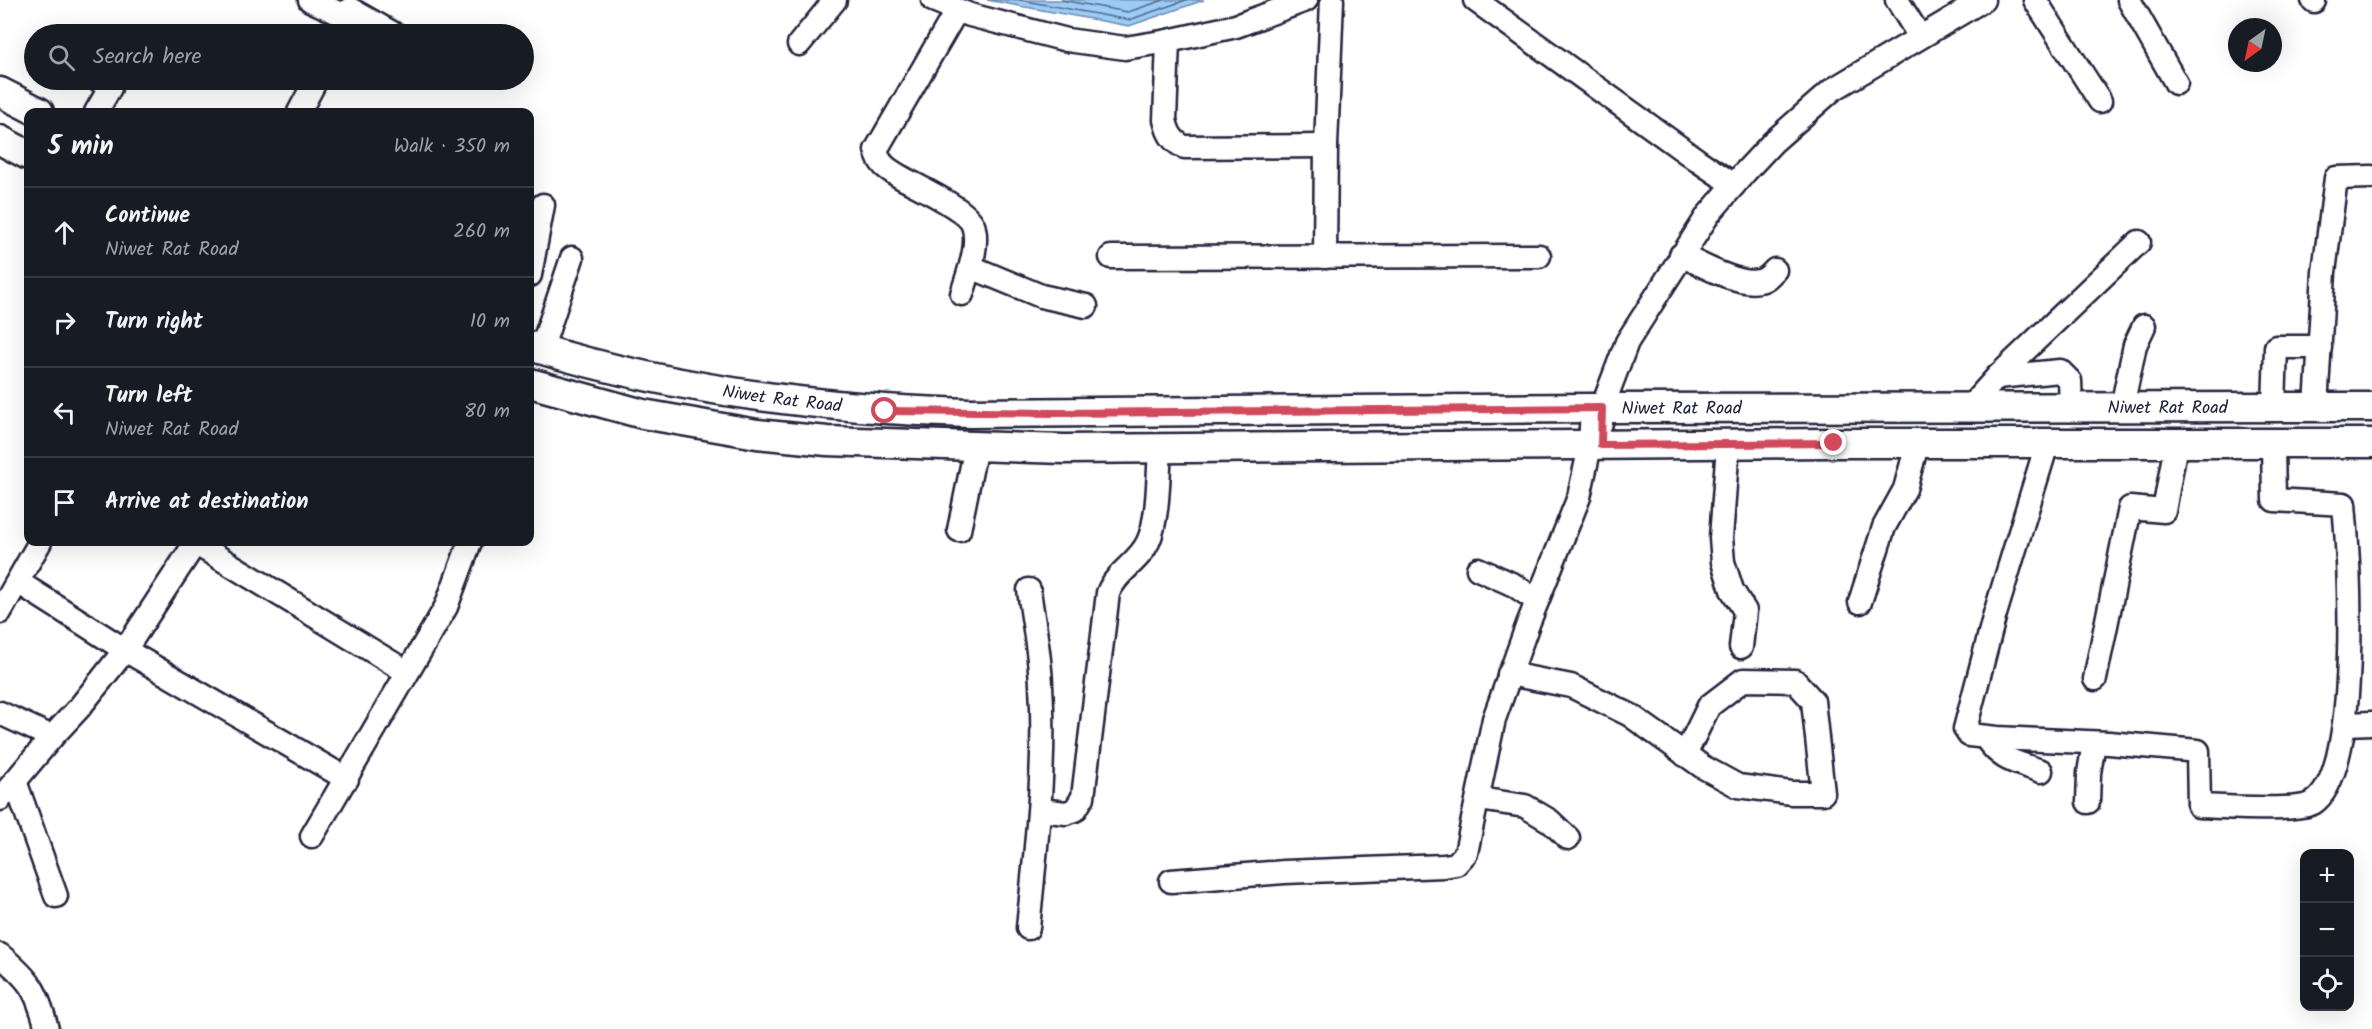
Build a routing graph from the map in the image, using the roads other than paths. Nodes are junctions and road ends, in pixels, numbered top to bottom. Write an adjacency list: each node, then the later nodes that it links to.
1 (310, 0): 12 (street)
2 (834, 0): 16 (street)
3 (933, 0): 11 (street)
4 (1306, 0): 15 (street)
5 (1332, 0): 26 (street)
6 (1475, 0): 29 (street)
7 (1897, 0): 14 (street)
8 (2035, 0): 21 (street)
9 (2129, 0): 17 (street)
10 (1970, 3): 14 (street)
11 (957, 10): 15 (street); 38 (street)
12 (347, 15): 13 (street)
13 (369, 24)
14 (1920, 37): 29 (street)
15 (1168, 41): 26 (street)
16 (799, 44)
17 (2176, 83)
18 (109, 90): 23 (street)
19 (311, 90): 24 (street)
20 (0, 92): 22 (main road)
21 (2100, 101)
22 (31, 108)
23 (98, 108)
24 (301, 108)
25 (0, 140): 27 (main road)
26 (1326, 147): 36 (street)
27 (24, 153)
28 (2372, 177): 43 (street)
29 (1734, 185): 33 (street)
30 (543, 205): 32 (street)
31 (2139, 242): 45 (street)
32 (534, 253)
33 (1681, 255): 39 (street); 52 (street)
34 (1539, 256): 36 (street)
35 (1111, 257): 36 (street)
36 (1325, 257)
37 (572, 258): 44 (street)
38 (971, 267): 40 (street); 41 (street)
39 (1775, 270)
40 (962, 294)
41 (1086, 306)
42 (2144, 326): 49 (street)
43 (2320, 347): 47 (street); 50 (street)
44 (535, 348): 52 (main road, Niwet Rat Road)
45 (1997, 377): 48 (street); 53 (street)
46 (534, 384): 60 (main road, Niwet Rat Road)
47 (2274, 406): 49 (main road, Niwet Rat Road); 50 (main road, Niwet Rat Road)
48 (2071, 407): 49 (main road, Niwet Rat Road); 53 (main road, Niwet Rat Road)
49 (2122, 407)
50 (2316, 407): 51 (main road, Niwet Rat Road)
51 (2372, 407)
52 (1597, 408): 53 (main road, Niwet Rat Road); 61 (street)
53 (1969, 408)
54 (2273, 443): 55 (main road, Niwet Rat Road); 58 (main road, Niwet Rat Road); 81 (street)
55 (2372, 443)
56 (1917, 444): 57 (main road, Niwet Rat Road); 59 (main road, Niwet Rat Road); 72 (street)
57 (2047, 444): 58 (main road, Niwet Rat Road); 83 (street)
58 (2176, 444): 78 (street)
59 (1728, 445): 61 (main road, Niwet Rat Road); 74 (street)
60 (976, 446): 62 (main road, Niwet Rat Road); 63 (street)
61 (1596, 446): 62 (main road, Niwet Rat Road); 71 (street)
62 (1160, 448): 92 (street)
63 (959, 530)
64 (38, 546): 69 (street)
65 (192, 546): 75 (street)
66 (202, 546): 76 (street)
67 (469, 546): 76 (street)
68 (1478, 569): 71 (street)
69 (18, 582): 73 (street); 75 (street)
70 (1029, 590): 92 (street)
71 (1537, 601): 77 (street)
72 (1860, 602)
73 (0, 612)
74 (1741, 647)
75 (125, 650): 82 (street); 87 (street)
76 (407, 672): 87 (street)
77 (1509, 674): 85 (street); 90 (street)
78 (2095, 679)
79 (0, 713): 82 (street)
80 (2372, 723): 81 (street)
81 (2345, 724): 84 (street)
82 (52, 736): 88 (street)
83 (1985, 737): 84 (street); 86 (street)
84 (2094, 743): 91 (street)
85 (1685, 755): 85 (street)
86 (2041, 771)
87 (347, 779): 93 (street)
88 (15, 781): 89 (street); 96 (street)
89 (0, 799)
90 (1479, 800): 94 (street); 95 (street)
91 (2088, 802)
92 (1040, 810): 97 (street)
93 (312, 836)
94 (1568, 838)
95 (1171, 881)
96 (56, 896)
97 (1028, 928)
98 (0, 955): 99 (street)
99 (47, 1029)

